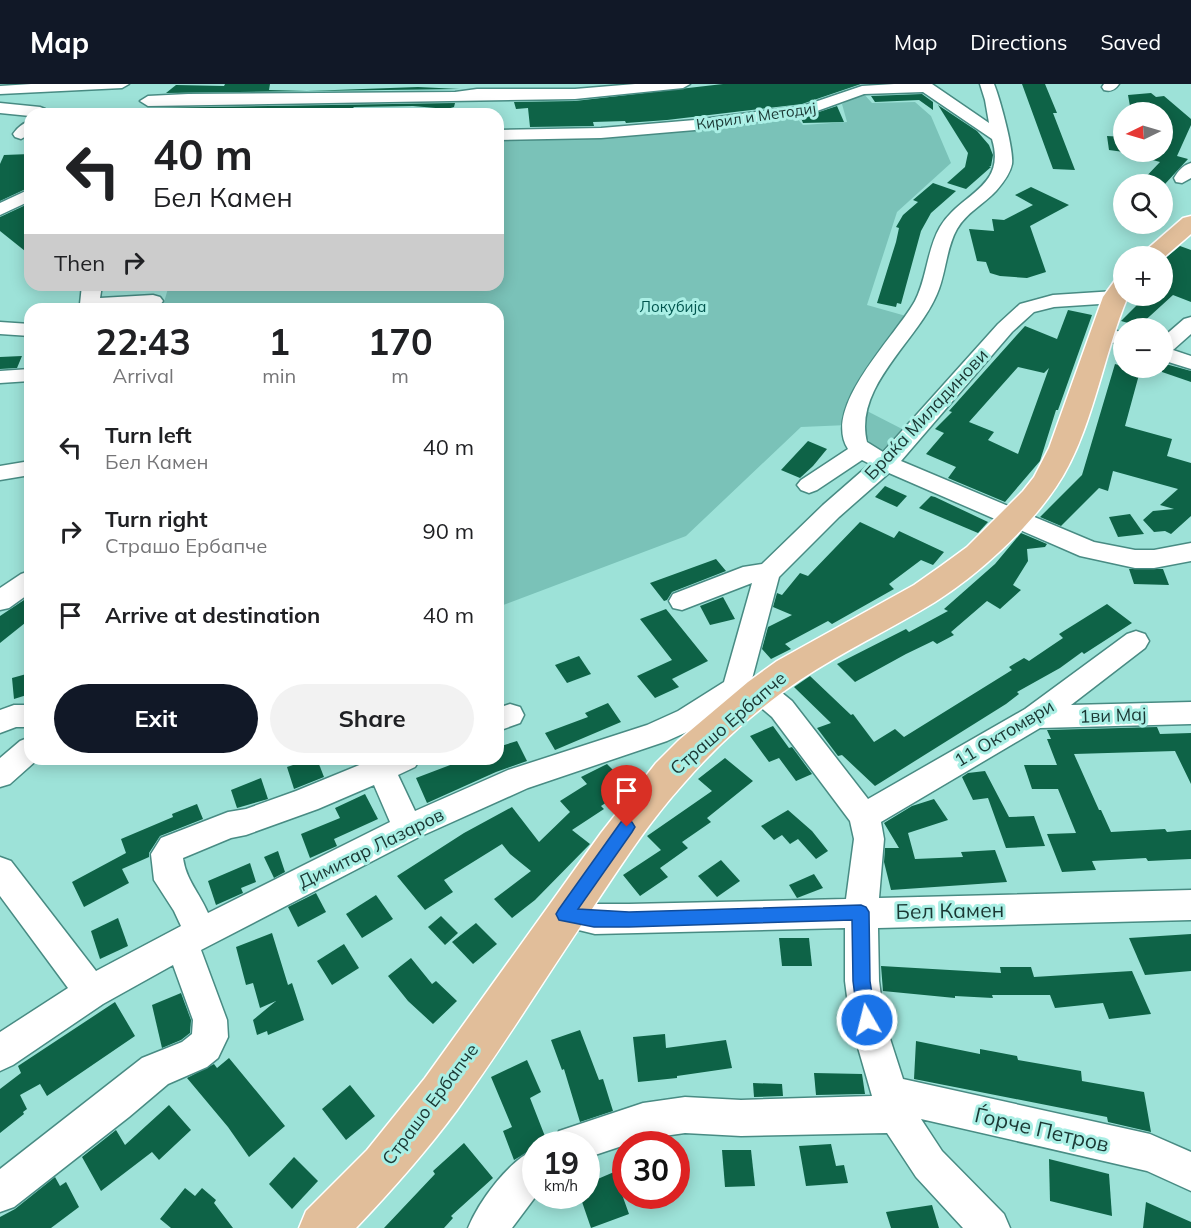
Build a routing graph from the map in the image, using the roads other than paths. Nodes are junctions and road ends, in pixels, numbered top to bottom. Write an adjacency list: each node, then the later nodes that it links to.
1 (122, 84): 6 (street)
2 (162, 84): 8 (street)
3 (279, 84): 8 (street)
4 (683, 84): 8 (street)
5 (987, 84): 12 (street)
6 (66, 86): 7 (street)
7 (0, 90)
8 (477, 93)
9 (0, 108): 10 (street)
10 (24, 110)
11 (504, 135): 12 (street, Кирил и Методиј)
12 (999, 136): 29 (street)
13 (24, 198): 14 (street)
14 (0, 210)
15 (1191, 223): 16 (main road)
16 (1165, 246)
17 (1113, 292): 30 (street, Браќа Миладинови)
18 (153, 298): 19 (street)
19 (100, 303)
20 (1191, 323): 24 (street)
21 (0, 328): 22 (street)
22 (24, 330)
23 (1113, 337): 34 (main road, Страшо Ербапче)
24 (1173, 340)
25 (1173, 356): 26 (street)
26 (1191, 363)
27 (24, 375): 28 (street)
28 (0, 377)
29 (862, 450): 30 (street); 33 (street)
30 (886, 463): 34 (street); 36 (street, Браќа Миладинови)
31 (24, 469): 32 (street)
32 (0, 472)
33 (809, 485)
34 (1014, 518): 35 (street); 41 (main road, Страшо Ербапче)
35 (1191, 552)
36 (769, 573): 38 (street); 41 (street, Браќа Миладинови)
37 (24, 584): 39 (street)
38 (682, 601)
39 (0, 602)
40 (1136, 641): 44 (street, 11 Октомври)
41 (748, 689): 50 (street); 51 (street, Димитар Лазаров); 55 (main road, Страшо Ербапче)
42 (1191, 712): 44 (street, 1ви Мај)
43 (24, 716): 45 (street)
44 (1035, 717): 50 (street, 11 Октомври)
45 (0, 722)
46 (24, 754): 49 (street)
47 (391, 765): 56 (street)
48 (393, 765): 51 (street)
49 (0, 776)
50 (864, 816): 54 (street)
51 (408, 828): 56 (street, Димитар Лазаров)
52 (0, 871): 57 (street)
53 (1191, 905): 54 (street, Бел Камен)
54 (861, 912): 55 (street, Бел Камен); 59 (street)
55 (564, 914): 64 (main road, Страшо Ербапче)
56 (191, 938): 57 (street, Димитар Лазаров); 63 (street)
57 (91, 992): 58 (street, Димитар Лазаров)
58 (0, 1053)
59 (893, 1104): 60 (street, Ѓорче Петров); 61 (street, Ѓорче Петров); 66 (street)
60 (600, 1135)
61 (1191, 1172)
62 (522, 1182): 65 (street)
63 (0, 1193)
64 (323, 1228)
65 (488, 1228)
66 (990, 1228)

